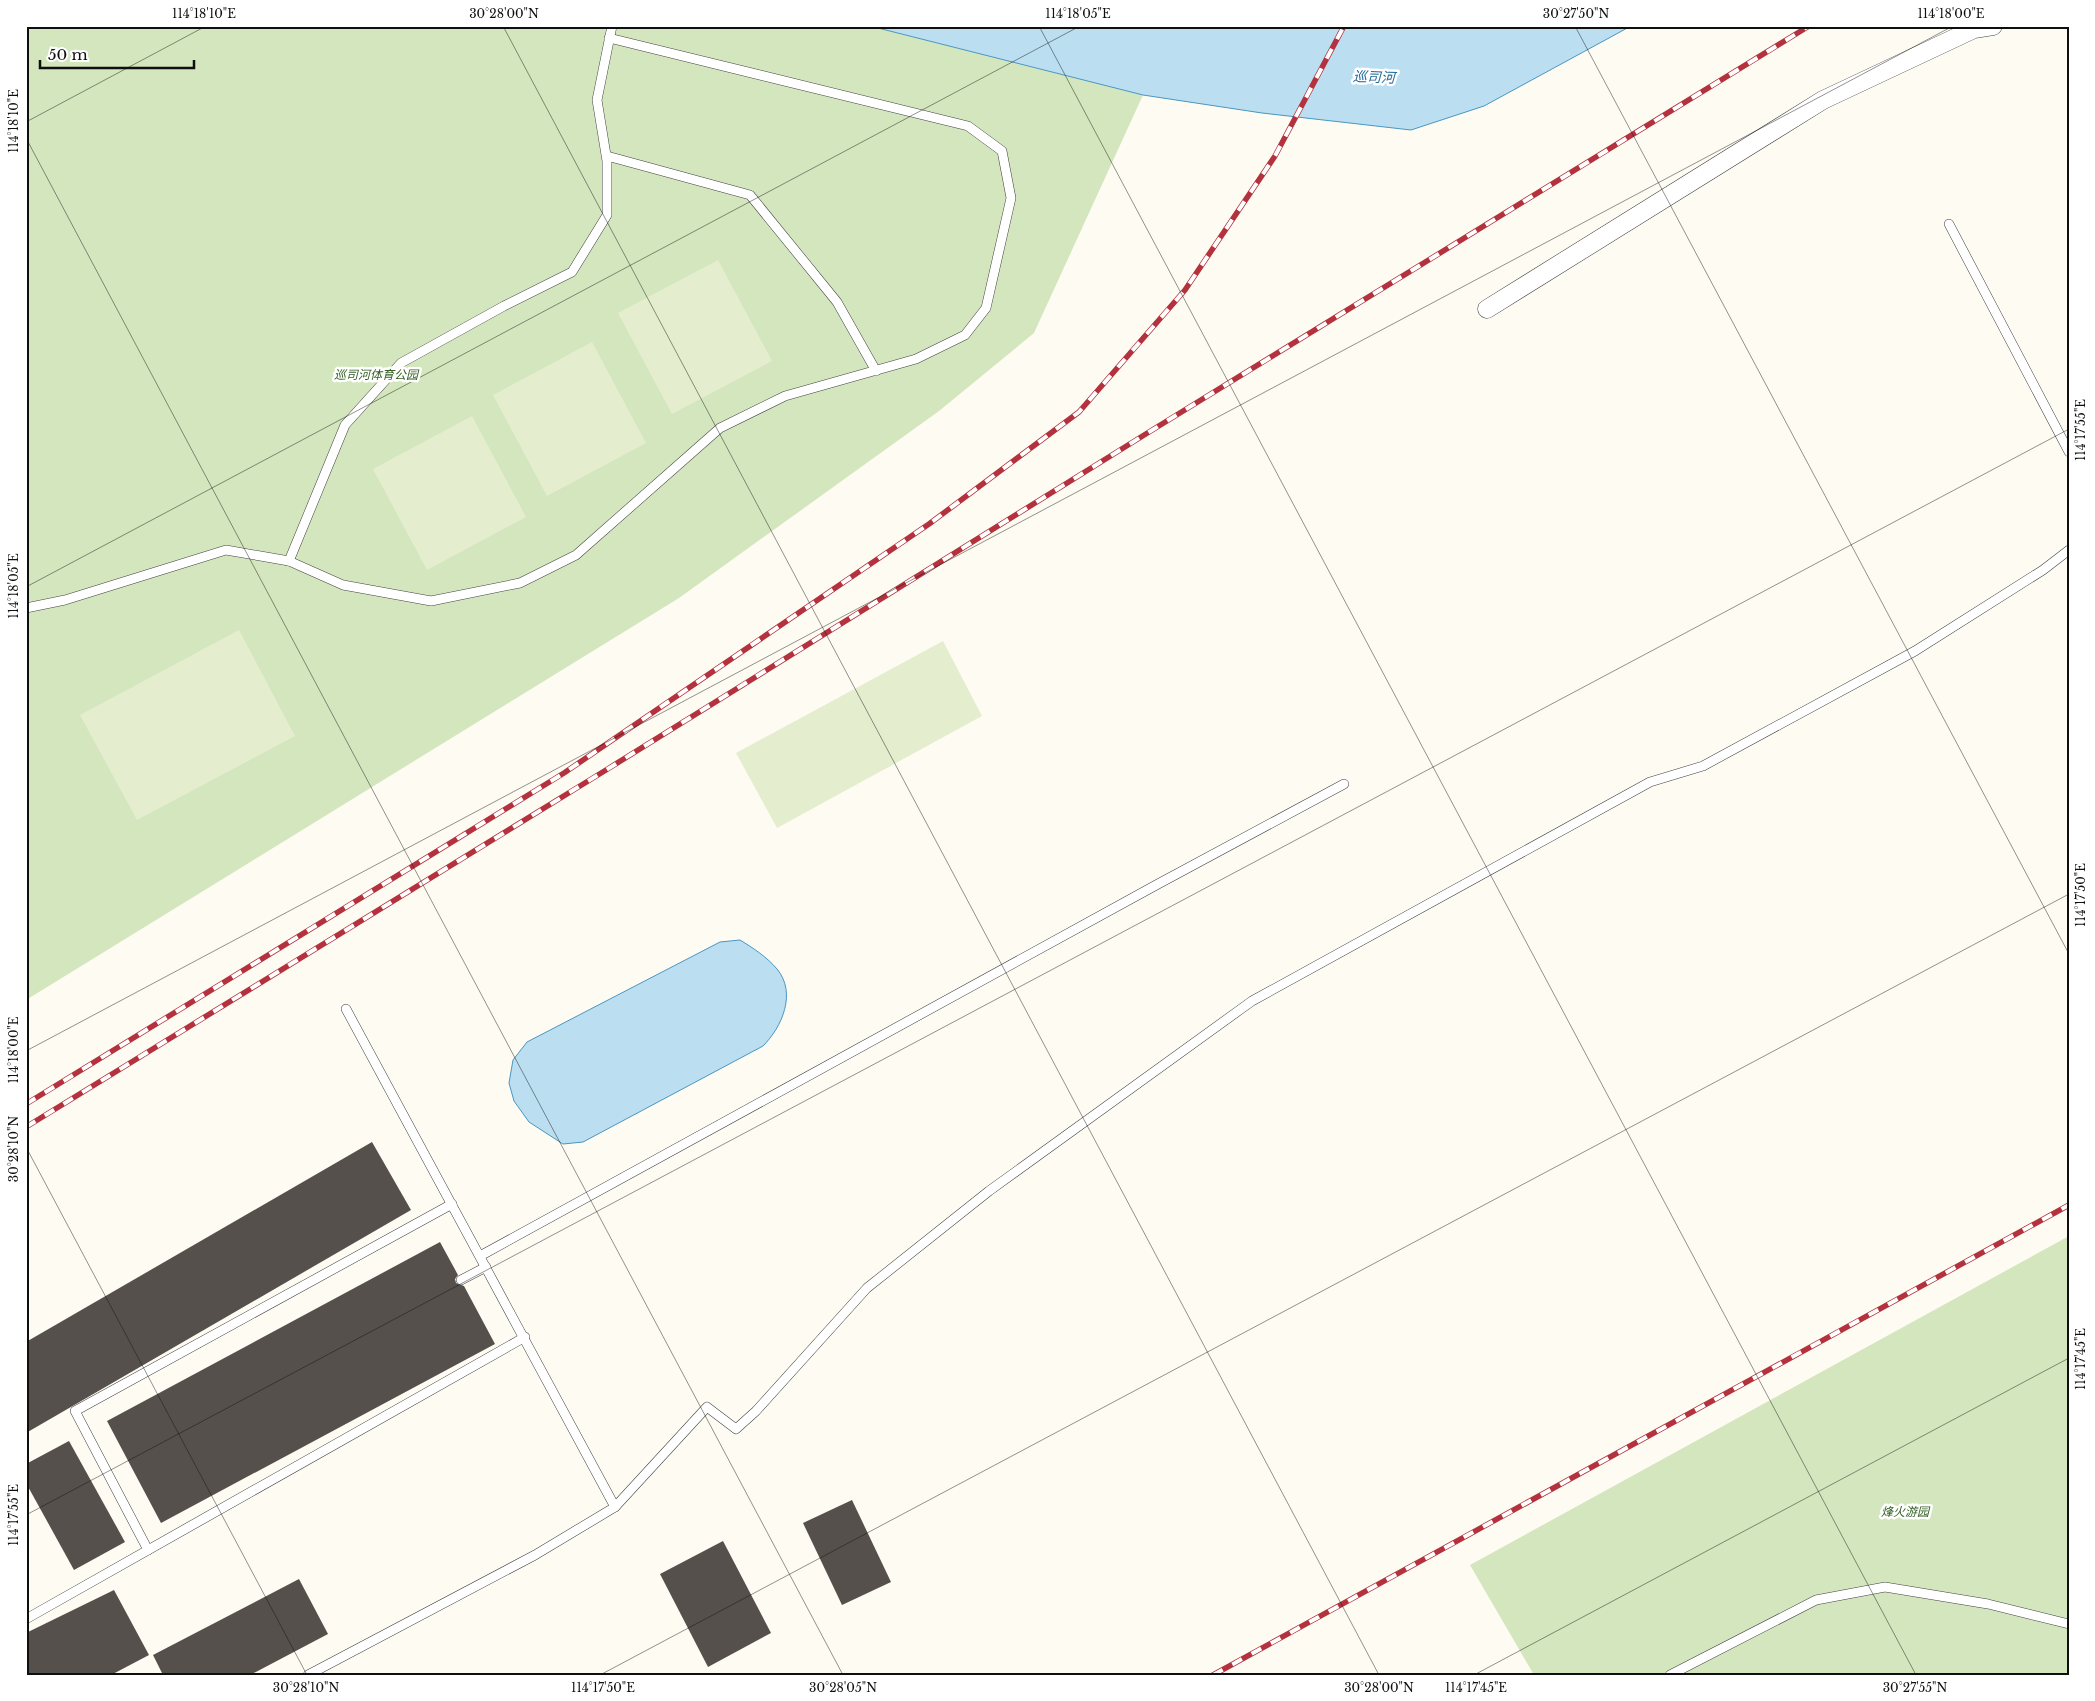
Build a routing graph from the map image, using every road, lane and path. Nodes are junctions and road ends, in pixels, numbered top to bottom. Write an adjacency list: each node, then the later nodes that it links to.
1 (612, 26): 3 (lane)
2 (1993, 26): 6 (street)
3 (609, 38): 4 (lane); 7 (lane)
4 (607, 156): 7 (lane); 10 (lane)
5 (1949, 224): 8 (lane)
6 (1487, 309)
7 (876, 371): 10 (lane)
8 (2069, 452)
9 (2069, 550): 19 (lane)
10 (289, 561): 11 (lane)
11 (26, 608)
12 (1344, 784): 15 (lane)
13 (346, 1009): 14 (lane)
14 (452, 1204): 15 (lane); 20 (lane)
15 (480, 1256): 16 (lane)
16 (486, 1267): 17 (lane); 18 (lane)
17 (460, 1280)
18 (525, 1337): 19 (lane); 20 (lane)
19 (615, 1507): 23 (lane)
20 (148, 1550): 21 (lane)
21 (26, 1618)
22 (2069, 1624): 24 (lane)
23 (308, 1675)
24 (1670, 1675)

